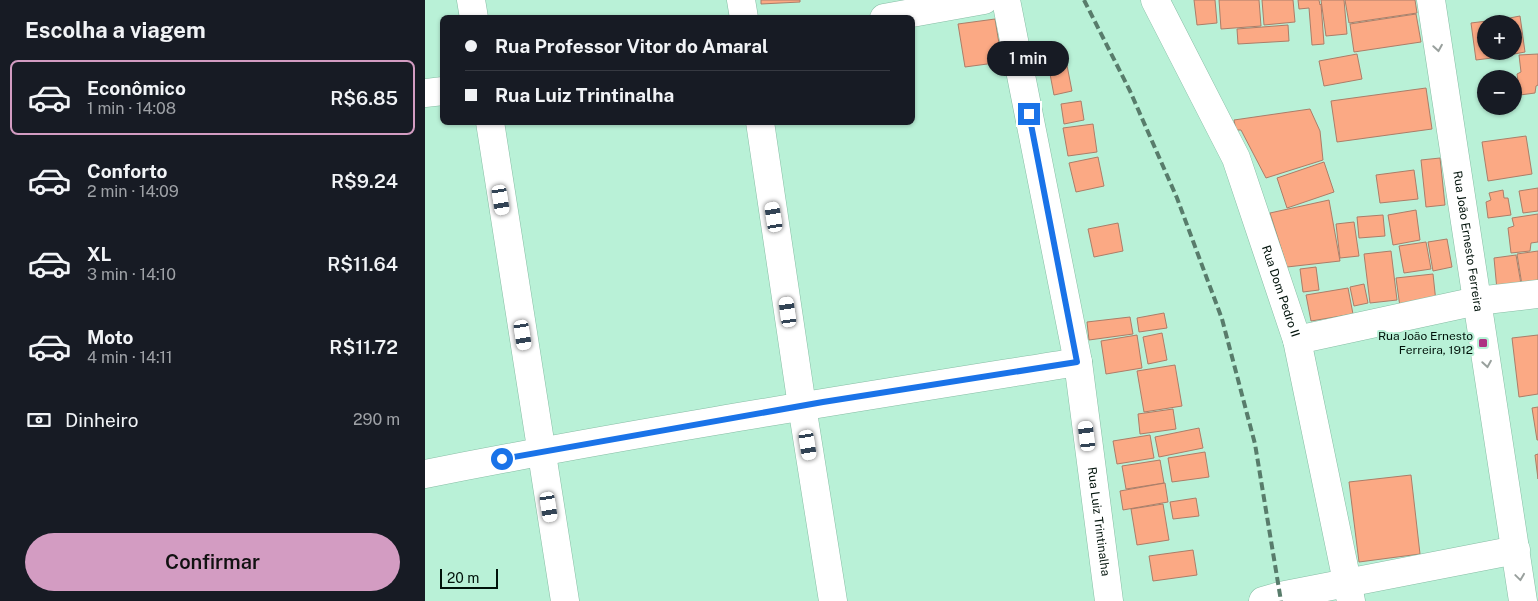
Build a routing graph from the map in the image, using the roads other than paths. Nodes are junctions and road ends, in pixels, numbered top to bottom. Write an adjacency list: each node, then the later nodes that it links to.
1 (471, 0): 7 (street)
2 (741, 0): 8 (street)
3 (984, 0): 9 (street)
4 (1006, 0): 17 (street, Rua Luiz Trintinalha)
5 (1155, 0): 16 (street, Rua Dom Pedro II)
6 (1431, 0): 15 (street, Rua João Ernesto Ferreira, one-way to 15)
7 (474, 15)
8 (744, 15)
9 (901, 15)
10 (440, 91): 11 (street)
11 (425, 93)
12 (490, 125): 19 (street)
13 (760, 125): 18 (street)
14 (1538, 294): 15 (street)
15 (1477, 301): 16 (street); 21 (street, Rua João Ernesto Ferreira, one-way to 21)
16 (1297, 340): 22 (street, Rua Dom Pedro II)
17 (1077, 362): 18 (street); 25 (street, Rua Luiz Trintinalha)
18 (802, 406): 19 (street); 24 (street)
19 (541, 451): 20 (street); 23 (street)
20 (425, 474)
21 (1516, 550): 22 (street); 27 (street, Rua João Ernesto Ferreira, one-way to 27)
22 (1349, 592): 26 (street)
23 (565, 601)
24 (833, 601)
25 (1109, 601)
26 (1263, 601)
27 (1523, 601)

